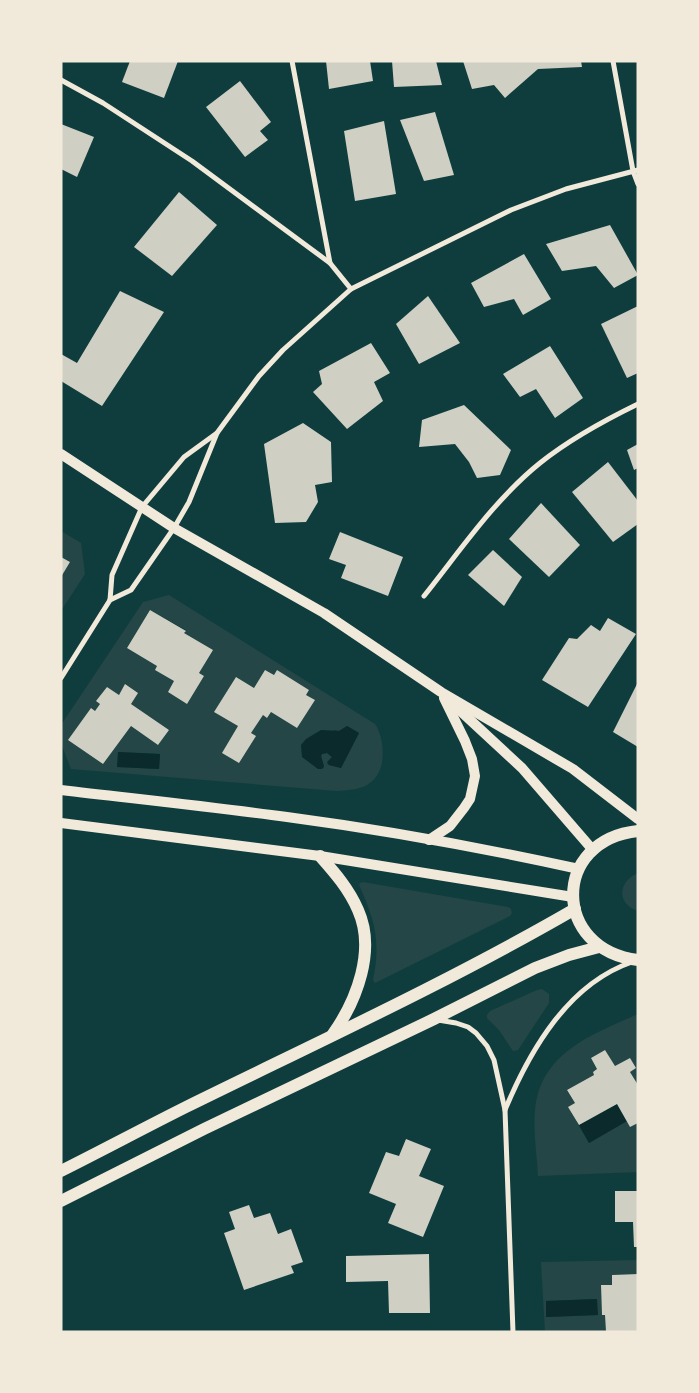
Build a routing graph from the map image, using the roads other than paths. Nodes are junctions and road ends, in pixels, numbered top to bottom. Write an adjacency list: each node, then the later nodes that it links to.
1 (292, 61): 6 (street)
2 (613, 61): 4 (street)
3 (61, 80): 6 (street)
4 (636, 170): 5 (street); 7 (street)
5 (638, 184)
6 (330, 263): 7 (street)
7 (351, 289): 9 (street)
8 (638, 404): 13 (street)
9 (217, 432): 11 (street); 12 (street)
10 (61, 454): 11 (main road)
11 (142, 507): 12 (main road); 14 (street)
12 (174, 528): 14 (street); 16 (main road)
13 (424, 596)
14 (110, 600): 15 (street)
15 (61, 678)
16 (441, 692): 18 (main road); 21 (main road); 22 (main road)
17 (61, 790): 21 (main road)
18 (638, 819)
19 (61, 823): 23 (main road)
20 (638, 831): 22 (main road)
21 (429, 840): 24 (main road)
22 (592, 849): 24 (main road)
23 (320, 856): 25 (main road); 29 (main road)
24 (579, 868): 25 (main road)
25 (574, 903): 26 (main road); 29 (main road)
26 (599, 947): 27 (main road); 28 (main road)
27 (637, 960): 30 (street)
28 (434, 1020): 30 (street); 32 (main road)
29 (331, 1037): 31 (main road)
30 (505, 1110): 33 (street)
31 (61, 1171)
32 (61, 1201)
33 (513, 1332)

